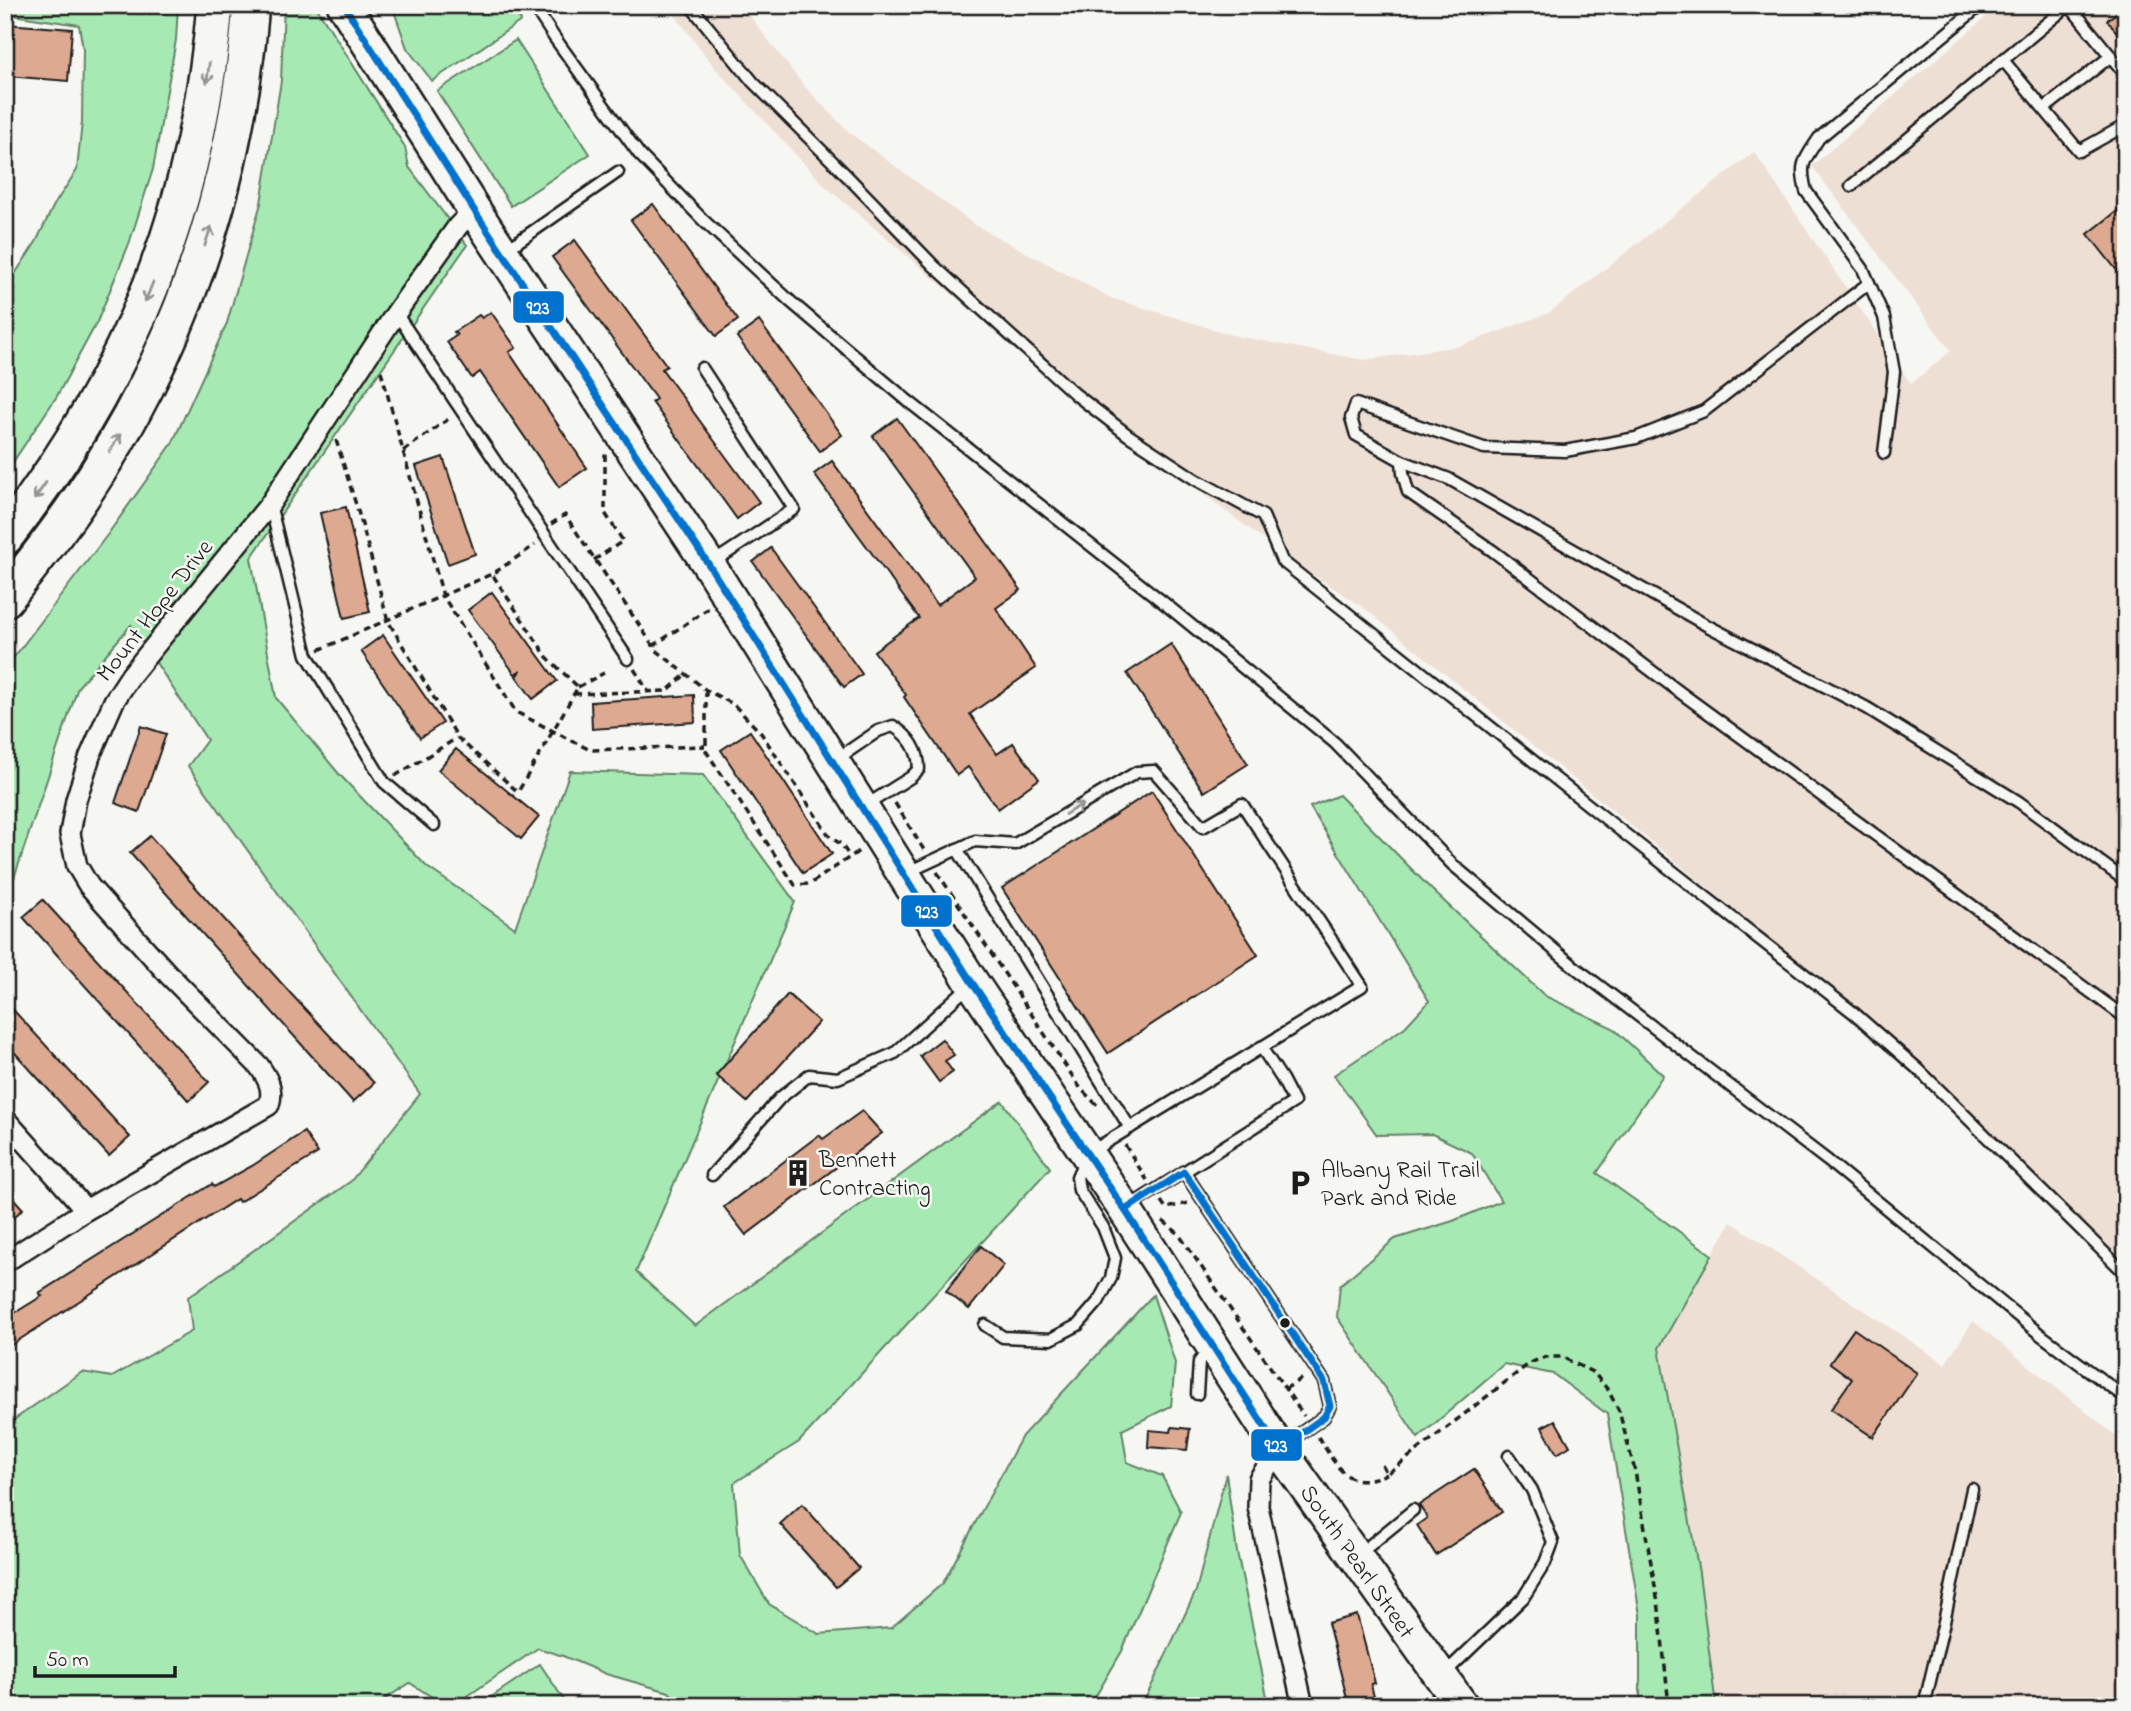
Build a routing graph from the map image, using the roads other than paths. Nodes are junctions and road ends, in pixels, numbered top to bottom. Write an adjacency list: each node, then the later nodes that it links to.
1 (215, 5): 22 (highway, one-way to 22)
2 (251, 5): 24 (highway, one-way to 2)
3 (533, 5): 47 (lane)
4 (690, 5): 43 (lane)
5 (1981, 5): 16 (lane)
6 (350, 10): 14 (main road, South Pearl Street)
7 (2111, 57): 8 (lane); 9 (lane); 10 (lane)
8 (2003, 60): 10 (lane); 13 (lane)
9 (2126, 75)
10 (2045, 108): 11 (lane)
11 (2126, 125)
12 (618, 172): 15 (lane)
13 (1851, 186)
14 (474, 210): 15 (main road, South Pearl Street); 17 (street, Mount Hope Drive)
15 (503, 252): 23 (main road, South Pearl Street)
16 (1869, 284): 19 (lane); 20 (lane)
17 (396, 313): 21 (street, Mount Hope Drive); 25 (lane)
18 (702, 368): 23 (lane)
19 (1884, 453)
20 (1402, 461): 31 (lane); 33 (lane)
21 (270, 504): 28 (lane); 40 (street, Mount Hope Drive)
22 (5, 537)
23 (709, 565): 26 (main road, South Pearl Street)
24 (5, 599)
25 (628, 660)
26 (840, 757): 27 (main road, South Pearl Street); 27 (lane)
27 (862, 808): 30 (main road, South Pearl Street)
28 (433, 825)
29 (957, 849): 30 (lane); 34 (lane, one-way to 34); 36 (lane)
30 (904, 875): 32 (main road, South Pearl Street)
31 (2126, 881)
32 (972, 984): 37 (main road, South Pearl Street); 39 (lane)
33 (2126, 1018)
34 (1261, 1047): 36 (lane); 38 (lane)
35 (5, 1119): 40 (street)
36 (1130, 1128): 37 (lane)
37 (1087, 1154): 41 (main road, South Pearl Street); 44 (lane)
38 (1184, 1172): 41 (lane); 48 (lane)
39 (712, 1175)
40 (86, 1210): 42 (street, Mount Hope Drive)
41 (1125, 1210): 45 (main road, South Pearl Street)
42 (5, 1262)
43 (2126, 1274)
44 (985, 1325)
45 (1212, 1346): 46 (lane); 48 (main road, South Pearl Street)
46 (1197, 1394)
47 (2126, 1398)
48 (1279, 1449): 52 (main road, South Pearl Street); 54 (street)
49 (1509, 1456): 53 (lane)
50 (1972, 1489): 56 (lane)
51 (1413, 1510): 52 (lane)
52 (1355, 1558): 53 (main road, South Pearl Street)
53 (1441, 1677): 55 (main road, South Pearl Street)
54 (1303, 1706)
55 (1462, 1706)
56 (1924, 1706)

